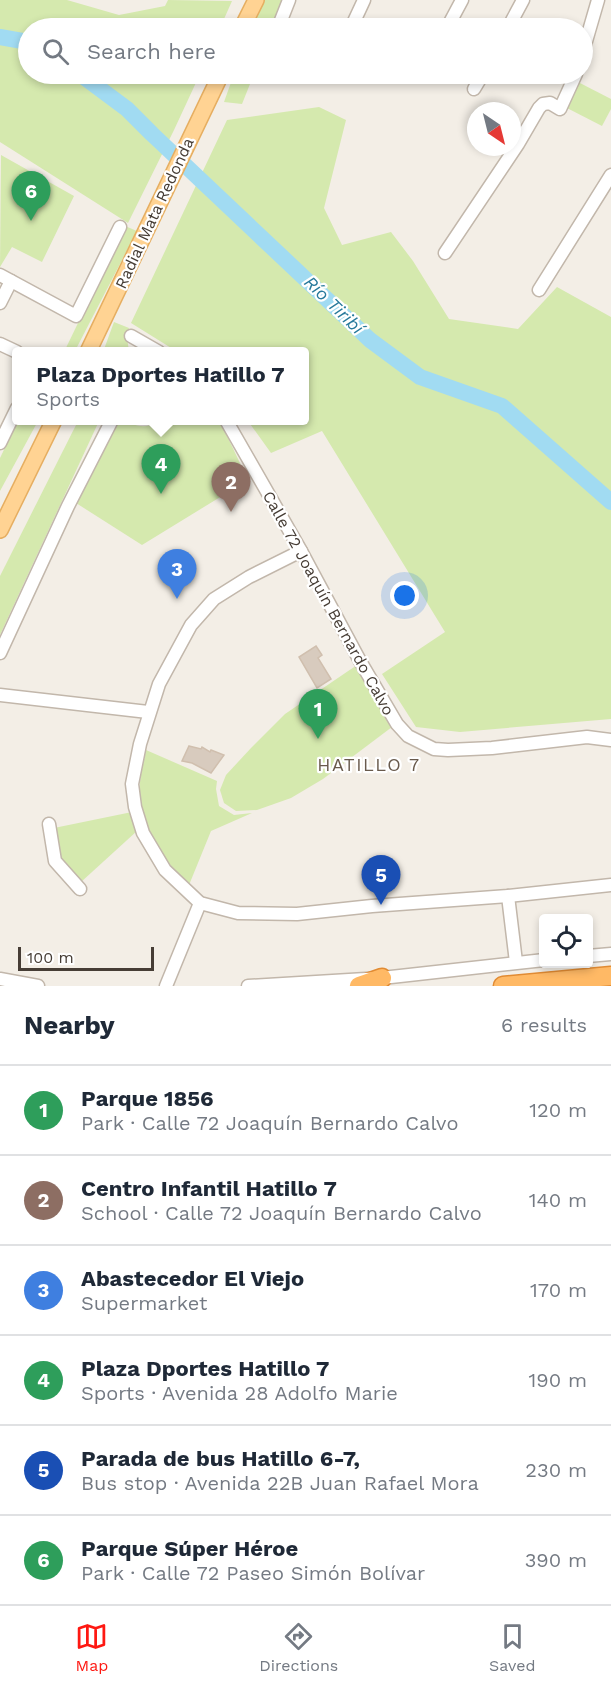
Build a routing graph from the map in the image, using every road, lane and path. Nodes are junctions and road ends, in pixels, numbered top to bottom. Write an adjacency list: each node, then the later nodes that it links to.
1 (256, 0): 7 (main road)
2 (289, 0): 8 (street)
3 (364, 0): 9 (street)
4 (462, 0): 10 (street)
5 (523, 0): 11 (street)
6 (598, 0): 12 (street)
7 (247, 18)
8 (282, 18)
9 (356, 18)
10 (452, 18)
11 (513, 18)
12 (593, 18)
13 (215, 84): 24 (main road, Radial Mata Redonda)
14 (477, 84): 16 (street)
15 (571, 84): 19 (street)
16 (474, 89)
17 (611, 175): 21 (street)
18 (120, 227): 20 (street)
19 (445, 253)
20 (5, 278): 22 (street)
21 (539, 290)
22 (0, 303)
23 (131, 336): 25 (street)
24 (89, 347)
25 (152, 347)
26 (12, 418): 30 (street)
27 (52, 425): 31 (main road)
28 (109, 425): 33 (street)
29 (229, 425): 32 (street, Calle 72 Joaquín Bernardo Calvo)
30 (0, 443)
31 (0, 530)
32 (301, 551): 35 (street); 36 (street, Calle 72 Joaquín Bernardo Calvo)
33 (0, 653)
34 (0, 695): 35 (street)
35 (148, 712): 41 (street)
36 (611, 740)
37 (49, 824): 39 (street)
38 (611, 885): 40 (street)
39 (80, 889)
40 (508, 896): 41 (street); 45 (street)
41 (200, 903): 50 (street)
42 (611, 954): 43 (street)
43 (593, 956)
44 (539, 960): 45 (street)
45 (516, 962): 47 (street)
46 (611, 976): 53 (highway)
47 (382, 978): 51 (street); 52 (highway)
48 (0, 979): 49 (street)
49 (38, 986)
50 (166, 986)
51 (248, 986)
52 (359, 986)
53 (503, 986)

